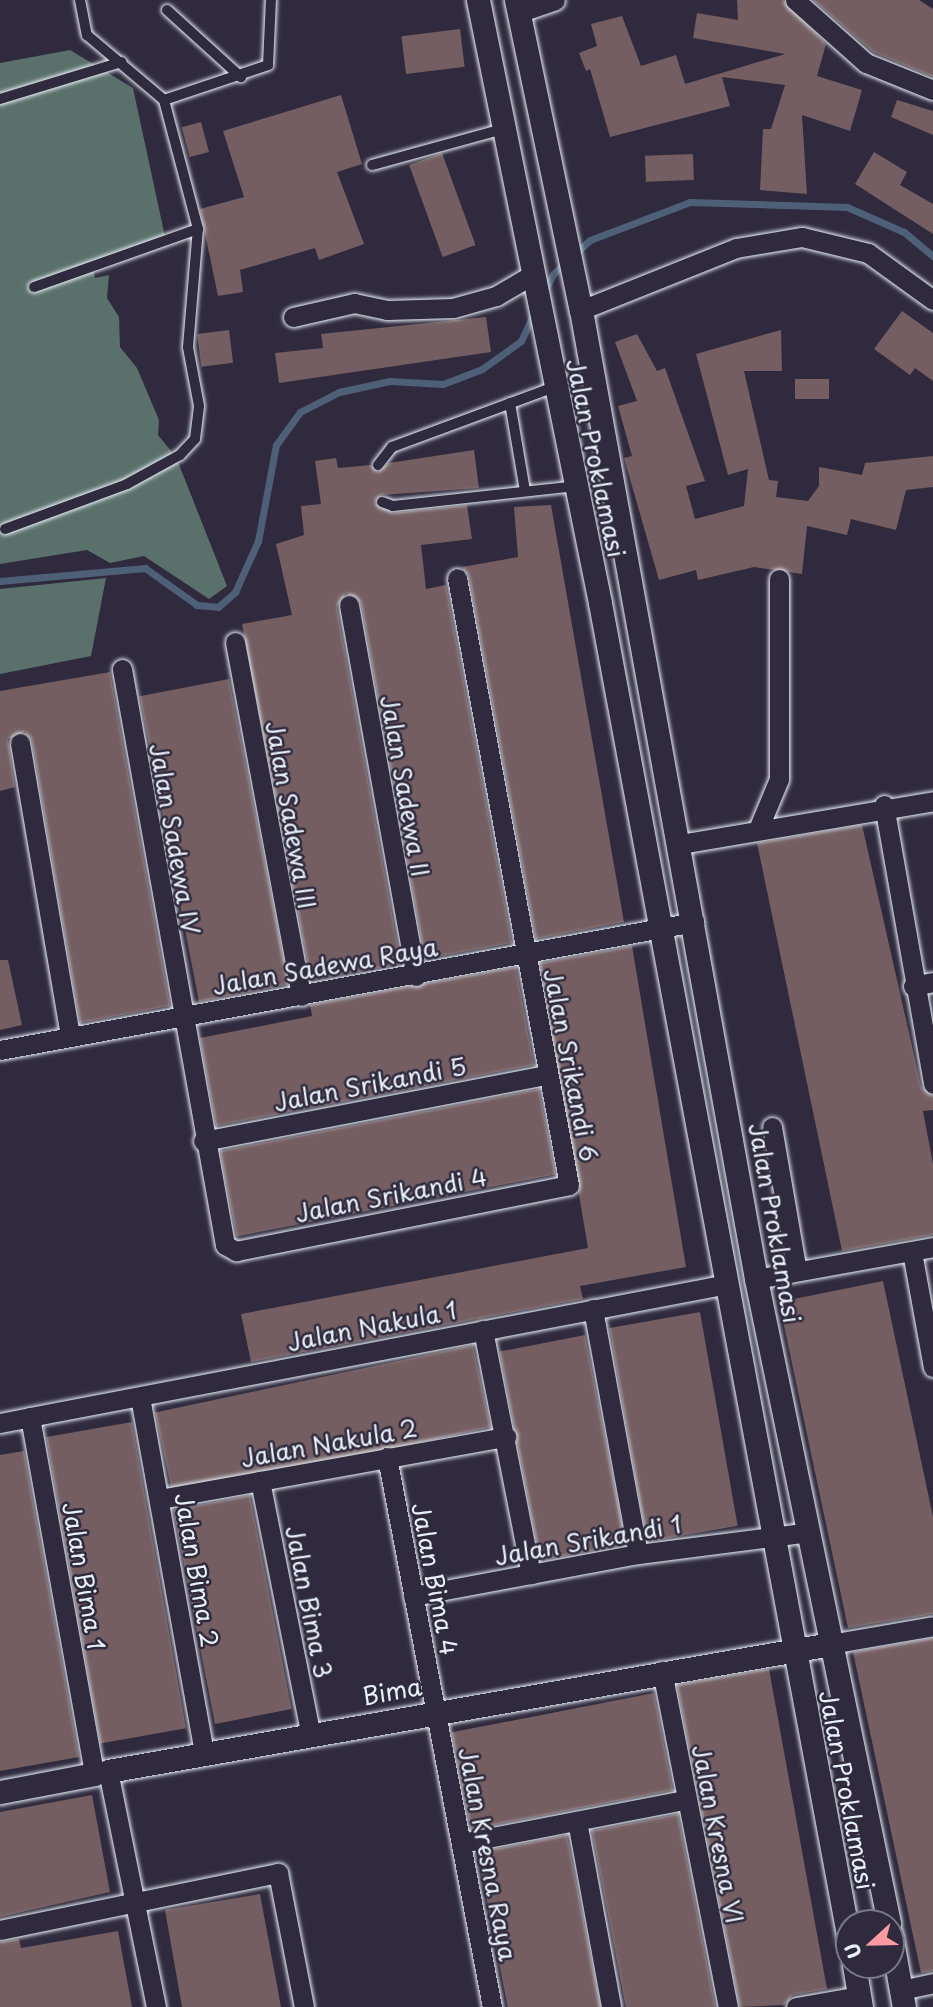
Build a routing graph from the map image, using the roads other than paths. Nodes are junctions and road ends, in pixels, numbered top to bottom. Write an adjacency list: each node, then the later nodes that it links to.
1 (80, 0): 8 (lane)
2 (271, 0): 9 (lane)
3 (478, 0): 13 (street, Jalan Proklamasi)
4 (555, 0): 6 (street)
5 (795, 0): 10 (street)
6 (517, 6): 19 (street, Jalan Proklamasi)
7 (167, 10): 9 (lane)
8 (122, 62): 11 (lane); 12 (lane)
9 (241, 77): 12 (lane)
10 (933, 90)
11 (0, 99)
12 (164, 100): 15 (lane)
13 (503, 129): 14 (lane); 16 (street, Jalan Proklamasi)
14 (372, 165)
15 (198, 229): 17 (lane); 27 (lane)
16 (533, 279): 20 (street); 21 (street, Jalan Proklamasi)
17 (34, 287)
18 (933, 300): 19 (street)
19 (579, 301): 37 (street, Jalan Proklamasi)
20 (293, 317)
21 (554, 387): 22 (lane); 24 (street, Jalan Proklamasi)
22 (510, 403): 23 (lane); 25 (lane)
23 (378, 465)
24 (577, 486): 25 (lane); 39 (street, Jalan Proklamasi)
25 (525, 492): 26 (lane)
26 (382, 502)
27 (5, 528)
28 (457, 578): 40 (street, Jalan Srikandi 6)
29 (779, 579): 36 (street)
30 (349, 605): 41 (street, Jalan Sadewa II)
31 (235, 642): 44 (street, Jalan Sadewa III)
32 (122, 669): 45 (street, Jalan Sadewa IV)
33 (20, 743): 46 (street)
34 (933, 801): 35 (street)
35 (884, 805): 36 (street); 43 (street)
36 (759, 827): 37 (street)
37 (680, 844): 38 (street, Jalan Proklamasi)
38 (694, 922): 39 (street); 57 (street, Jalan Proklamasi)
39 (658, 928): 40 (street, Jalan Sadewa Raya); 58 (street, Jalan Proklamasi)
40 (526, 953): 41 (street, Jalan Sadewa Raya); 48 (street, Jalan Srikandi 6)
41 (415, 976): 44 (street, Jalan Sadewa Raya)
42 (933, 982): 43 (street)
43 (913, 986): 49 (street)
44 (301, 996): 45 (street, Jalan Sadewa Raya)
45 (182, 1016): 46 (street, Jalan Sadewa Raya); 51 (street, Jalan Sadewa IV)
46 (70, 1035): 47 (street, Jalan Sadewa Raya)
47 (0, 1050)
48 (547, 1075): 51 (street, Jalan Srikandi 5); 52 (street, Jalan Srikandi 6)
49 (933, 1084)
50 (772, 1127): 56 (street)
51 (202, 1141): 53 (street, Jalan Sadewa IV)
52 (569, 1185): 53 (street, Jalan Srikandi 4)
53 (225, 1245)
54 (933, 1247): 55 (street)
55 (912, 1251): 56 (street); 61 (street)
56 (797, 1271): 57 (street)
57 (756, 1279): 69 (street, Jalan Proklamasi)
58 (722, 1285): 59 (street, Jalan Nakula 1); 70 (street, Jalan Proklamasi)
59 (593, 1309): 60 (street, Jalan Nakula 1); 71 (street)
60 (483, 1330): 62 (street, Jalan Nakula 1); 65 (street)
61 (933, 1367)
62 (140, 1397): 63 (street, Jalan Nakula 1); 68 (street, Jalan Bima 2)
63 (30, 1417): 64 (street); 81 (street, Jalan Bima 1)
64 (0, 1423)
65 (506, 1437): 66 (street, Jalan Nakula 2); 72 (street)
66 (387, 1457): 67 (street, Jalan Nakula 2); 73 (street, Jalan Bima 4)
67 (260, 1481): 68 (street, Jalan Nakula 2); 79 (street, Jalan Bima 3)
68 (160, 1499): 80 (street, Jalan Bima 2)
69 (810, 1532): 70 (street); 75 (street, Jalan Proklamasi)
70 (772, 1537): 71 (street, Jalan Srikandi 1); 76 (street, Jalan Proklamasi)
71 (638, 1554): 72 (street, Jalan Srikandi 1)
72 (531, 1574): 73 (street, Jalan Srikandi 1)
73 (412, 1596): 78 (street, Jalan Bima 4)
74 (933, 1626): 75 (street)
75 (836, 1643): 76 (street); 88 (street, Jalan Proklamasi)
76 (794, 1650): 77 (street, Bima); 87 (street, Jalan Proklamasi)
77 (662, 1671): 78 (street, Bima); 83 (street, Jalan Kresna VI)
78 (435, 1710): 79 (street, Bima); 85 (street, Jalan Kresna Raya)
79 (310, 1732): 80 (street, Bima)
80 (204, 1752): 81 (street, Bima)
81 (101, 1773): 82 (street, Bima); 86 (street, Jalan Bima 1)
82 (0, 1792)
83 (684, 1800): 84 (street); 99 (street, Jalan Kresna VI)
84 (577, 1821): 85 (street); 98 (street)
85 (461, 1843): 97 (street, Jalan Kresna Raya)
86 (135, 1902): 89 (street); 95 (street, Jalan Bima 1); 96 (street)
87 (843, 1909)
88 (886, 1909)
89 (0, 1930)
90 (857, 1979): 94 (street)
91 (899, 1979): 93 (street)
92 (933, 1983): 93 (street)
93 (903, 1998)
94 (861, 2002): 100 (street)
95 (156, 2007)
96 (304, 2007)
97 (492, 2007)
98 (611, 2007)
99 (727, 2007)
100 (796, 2007)

